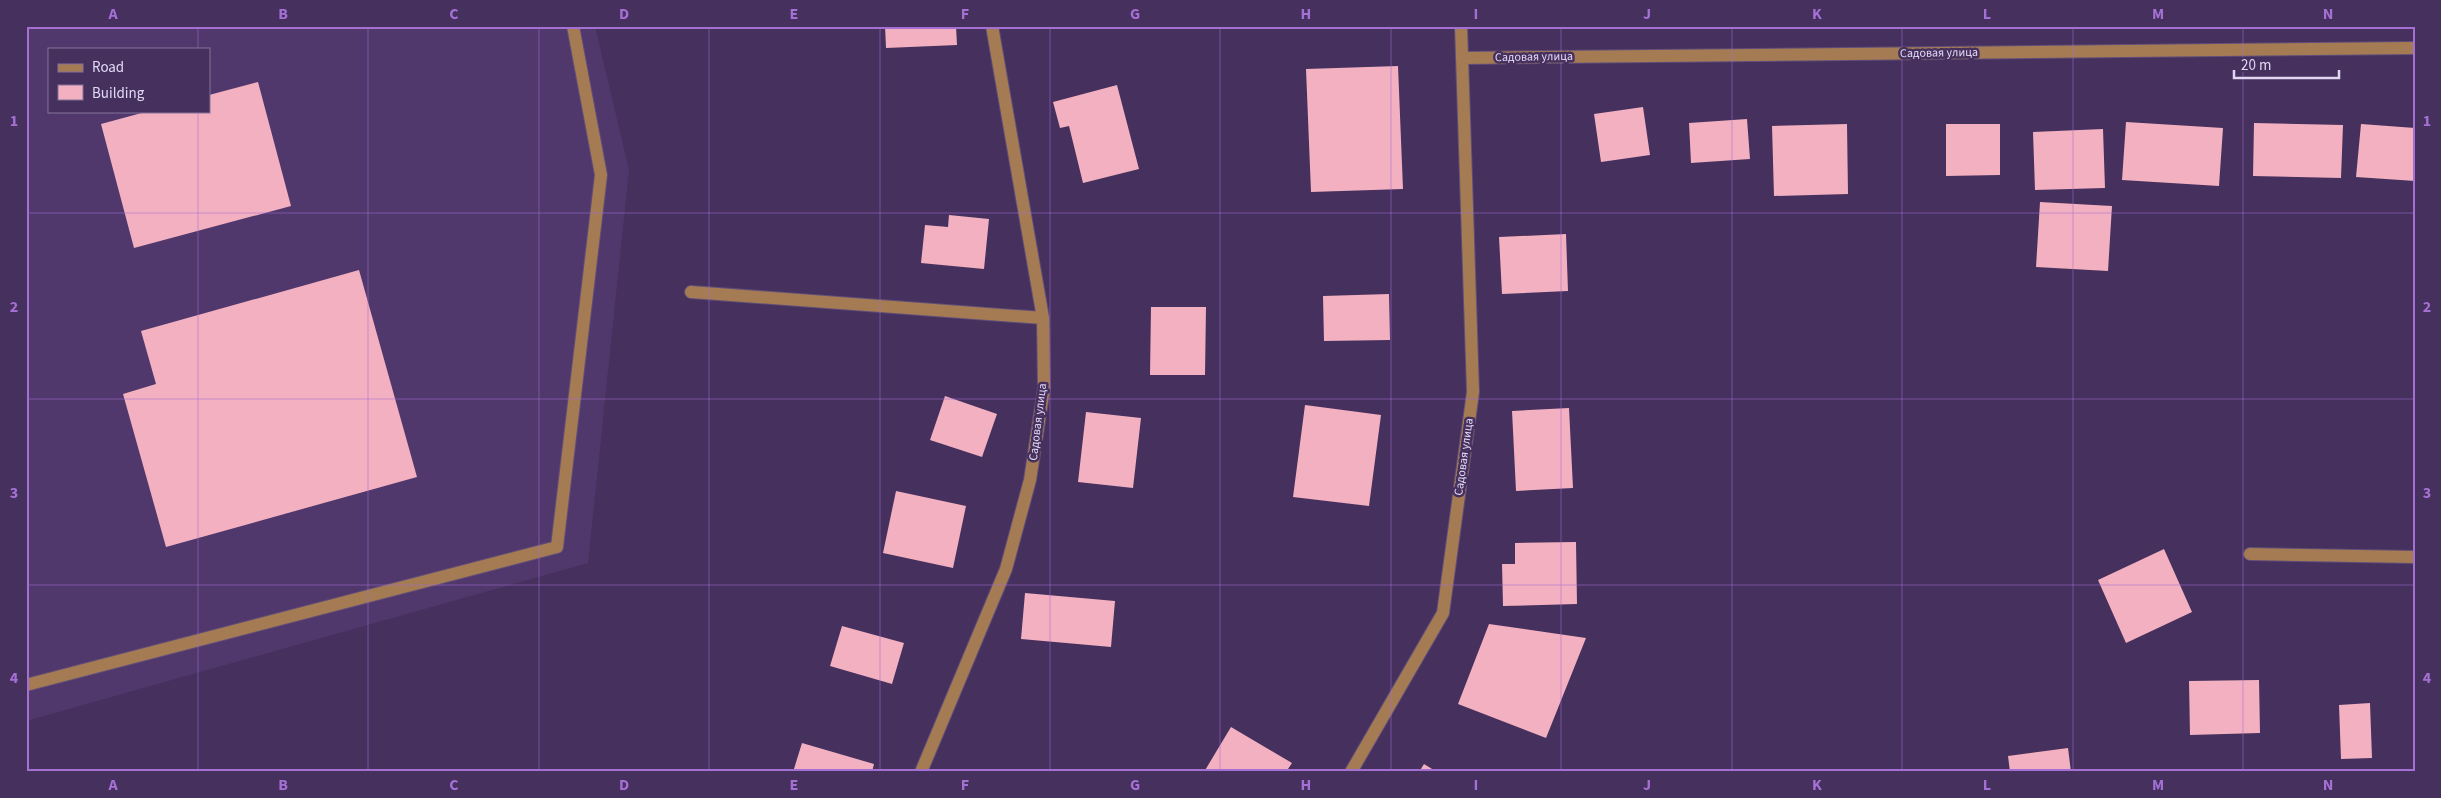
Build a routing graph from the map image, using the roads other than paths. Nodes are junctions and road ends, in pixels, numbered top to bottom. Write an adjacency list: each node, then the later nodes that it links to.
1 (573, 26): 10 (street)
2 (992, 26): 7 (street, Садовая улица)
3 (1461, 26): 5 (street, Садовая улица)
4 (2415, 48): 5 (street, Садовая улица)
5 (1462, 58): 12 (street, Садовая улица)
6 (692, 292): 7 (street)
7 (1043, 318): 11 (street, Садовая улица)
8 (2250, 554): 9 (street)
9 (2415, 558)
10 (26, 685)
11 (921, 772)
12 (1351, 772)

